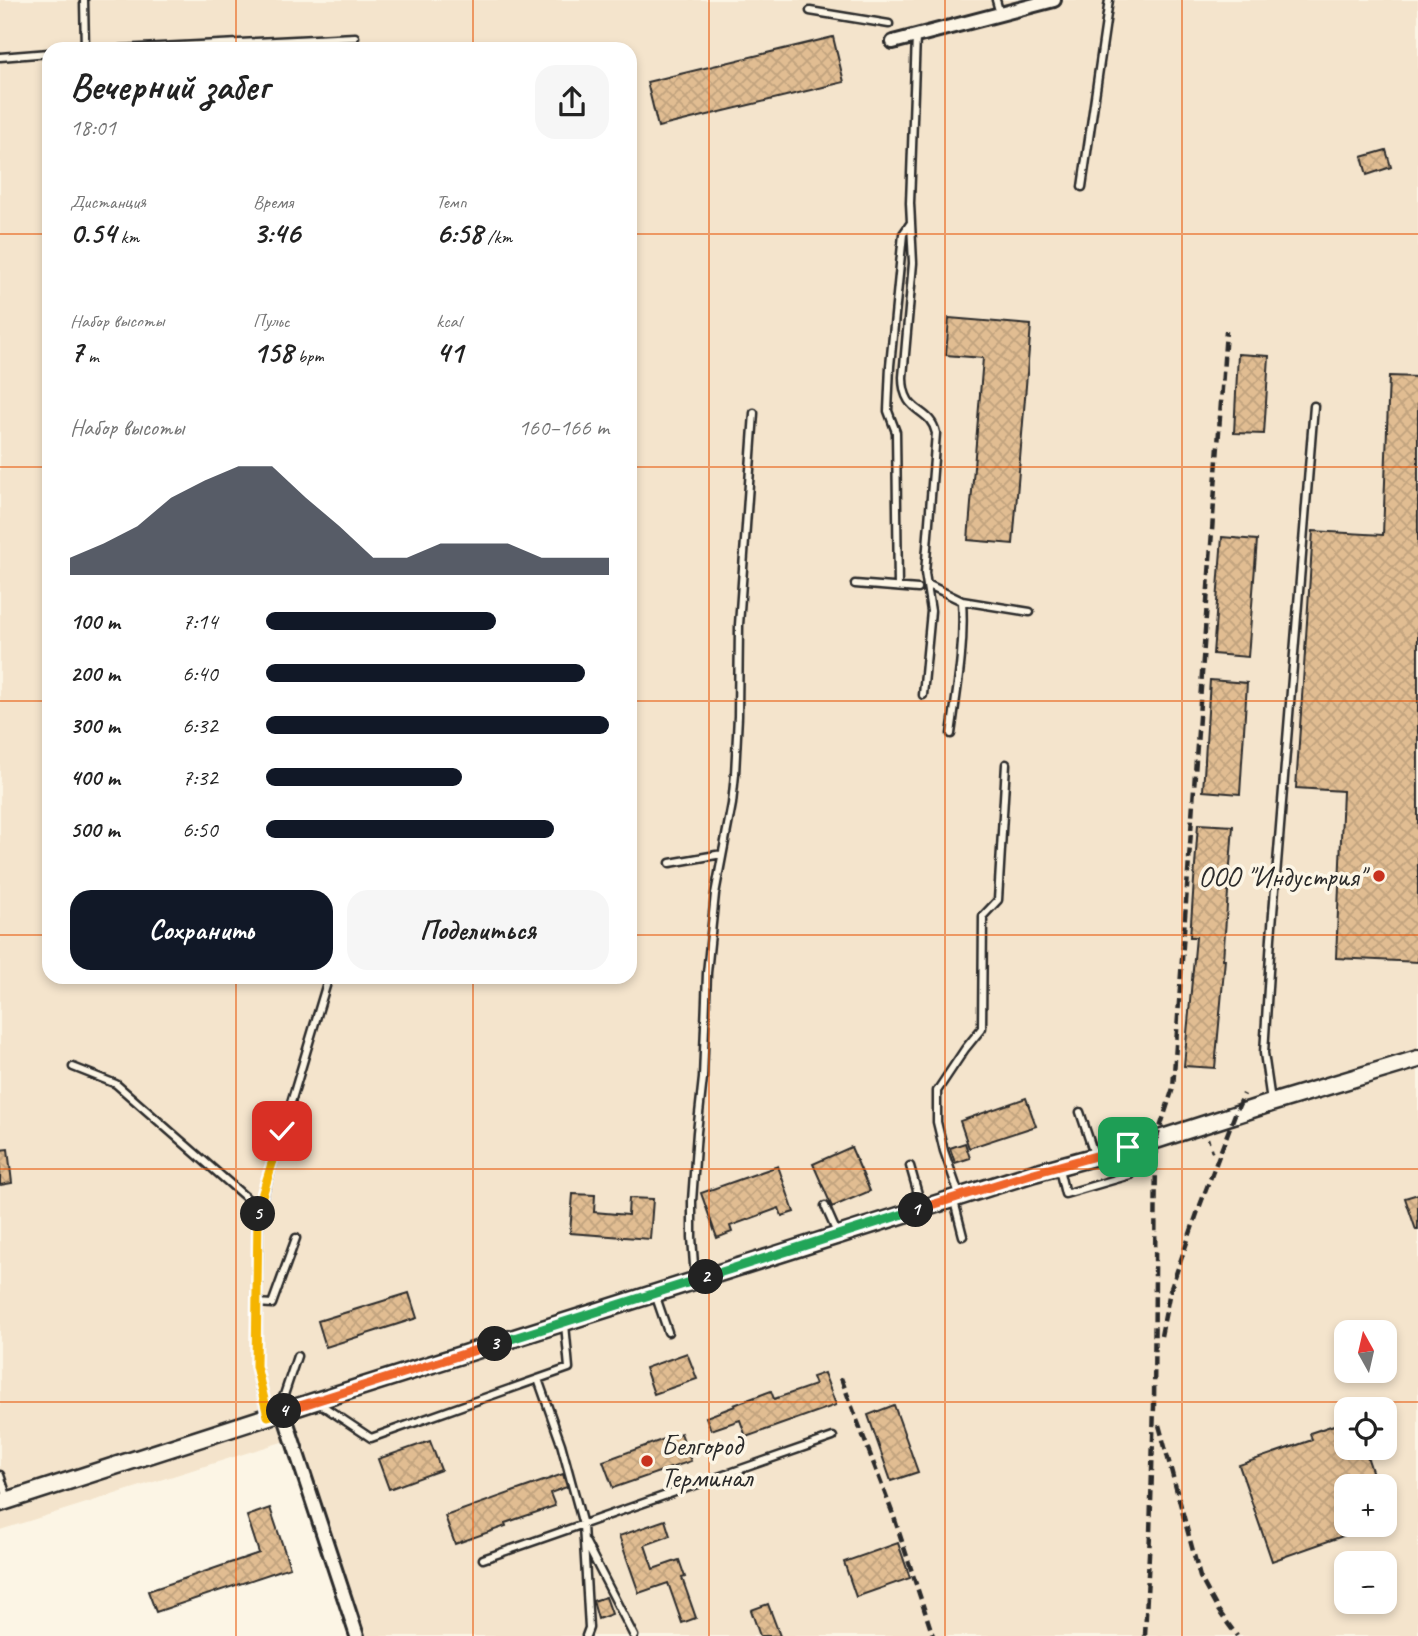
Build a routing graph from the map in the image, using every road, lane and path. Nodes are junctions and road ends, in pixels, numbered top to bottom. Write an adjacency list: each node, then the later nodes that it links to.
1 (84, 0): 10 (lane)
2 (996, 0): 6 (lane)
3 (1054, 0): 6 (street)
4 (1109, 0): 15 (lane)
5 (810, 11): 7 (lane)
6 (1000, 14): 8 (street)
7 (889, 24)
8 (916, 36): 12 (street); 16 (lane)
9 (355, 37): 11 (lane)
10 (85, 42)
11 (257, 42)
12 (893, 42)
13 (42, 54): 14 (lane)
14 (0, 57)
15 (1082, 187)
16 (910, 224): 20 (lane); 21 (lane)
17 (1314, 406): 33 (lane)
18 (754, 413): 28 (lane)
19 (855, 584): 21 (lane)
20 (927, 584): 23 (lane); 25 (lane)
21 (898, 587): 22 (lane)
22 (918, 589)
23 (962, 601): 24 (lane); 26 (lane)
24 (1030, 612)
25 (923, 695)
26 (951, 734)
27 (1006, 764): 39 (lane)
28 (722, 854): 29 (lane); 46 (lane)
29 (670, 863)
30 (327, 984): 42 (lane)
31 (1418, 1059): 33 (street)
32 (73, 1067): 42 (lane)
33 (1271, 1103): 35 (street)
34 (1080, 1112): 36 (lane)
35 (1128, 1147): 36 (street); 38 (lane)
36 (1095, 1157): 38 (street)
37 (910, 1166): 41 (lane)
38 (1059, 1167): 39 (street)
39 (957, 1197): 41 (street); 44 (lane)
40 (825, 1206): 43 (lane)
41 (922, 1208): 43 (street)
42 (258, 1209): 48 (lane)
43 (837, 1235): 46 (street)
44 (963, 1236)
45 (296, 1238): 48 (lane)
46 (695, 1281): 47 (street)
47 (655, 1293): 49 (street); 50 (lane)
48 (257, 1303): 54 (lane)
49 (564, 1322): 52 (lane); 53 (street)
50 (668, 1332)
51 (297, 1356): 54 (lane)
52 (538, 1379): 53 (lane); 58 (lane)
53 (316, 1401): 54 (street)
54 (276, 1414): 57 (street); 61 (street)
55 (833, 1437): 58 (lane)
56 (0, 1475): 57 (lane)
57 (4, 1502)
58 (583, 1525): 59 (lane); 60 (lane)
59 (585, 1541): 62 (lane); 63 (lane)
60 (483, 1559)
61 (357, 1636)
62 (586, 1636)
63 (634, 1636)

